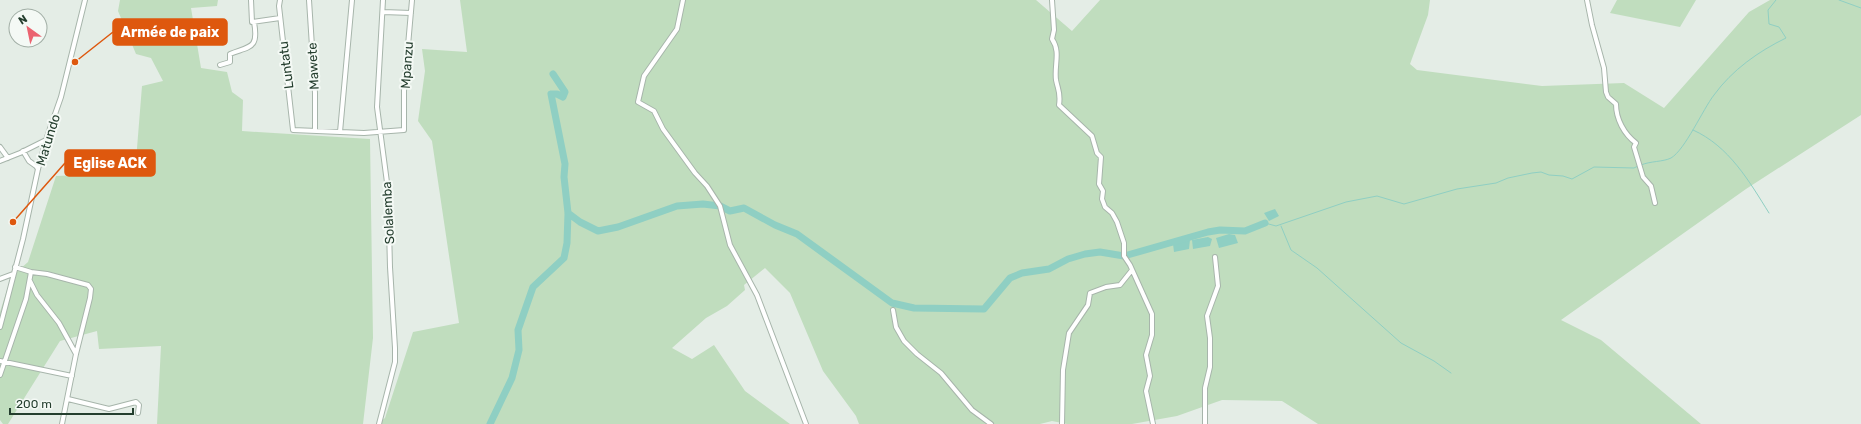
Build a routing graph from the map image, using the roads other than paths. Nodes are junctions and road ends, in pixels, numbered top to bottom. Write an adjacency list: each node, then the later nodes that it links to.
1 (85, 0): 19 (street, Matundo)
2 (251, 0): 14 (street)
3 (280, 0): 13 (street, Luntatu)
4 (309, 0): 16 (street, Mawete)
5 (352, 0): 17 (street)
6 (384, 0): 11 (street, Solalemba)
7 (412, 0): 12 (street, Mpanzu)
8 (683, 0): 43 (street)
9 (1052, 0): 28 (street)
10 (1587, 0): 25 (street)
11 (383, 12): 12 (street); 18 (street, Solalemba)
12 (412, 13): 18 (street, Mpanzu)
13 (280, 18): 14 (street); 16 (street, Luntatu)
14 (254, 22): 15 (street)
15 (220, 65)
16 (315, 132): 17 (street)
17 (340, 132): 18 (street)
18 (379, 132): 42 (street, Solalemba)
19 (46, 140): 21 (street); 24 (street, Matundo)
20 (0, 147): 22 (street)
21 (23, 151): 22 (street); 24 (street)
22 (8, 158): 23 (street)
23 (0, 161)
24 (38, 169): 27 (street, Matundo)
25 (1655, 203)
26 (1215, 257): 47 (street)
27 (15, 267): 29 (street); 30 (street, Matundo)
28 (1132, 270): 45 (street); 46 (street)
29 (31, 272): 32 (street); 35 (street)
30 (13, 274): 31 (street); 34 (street, Matundo)
31 (0, 280)
32 (30, 280): 35 (street); 36 (street)
33 (893, 310): 44 (street)
34 (0, 327)
35 (76, 354): 38 (street)
36 (2, 362): 37 (street); 38 (street)
37 (0, 375)
38 (72, 376): 39 (street)
39 (68, 399): 40 (street); 41 (street)
40 (138, 413)
41 (62, 424)
42 (379, 424)
43 (806, 424)
44 (991, 424)
45 (1062, 424)
46 (1153, 424)
47 (1205, 424)

